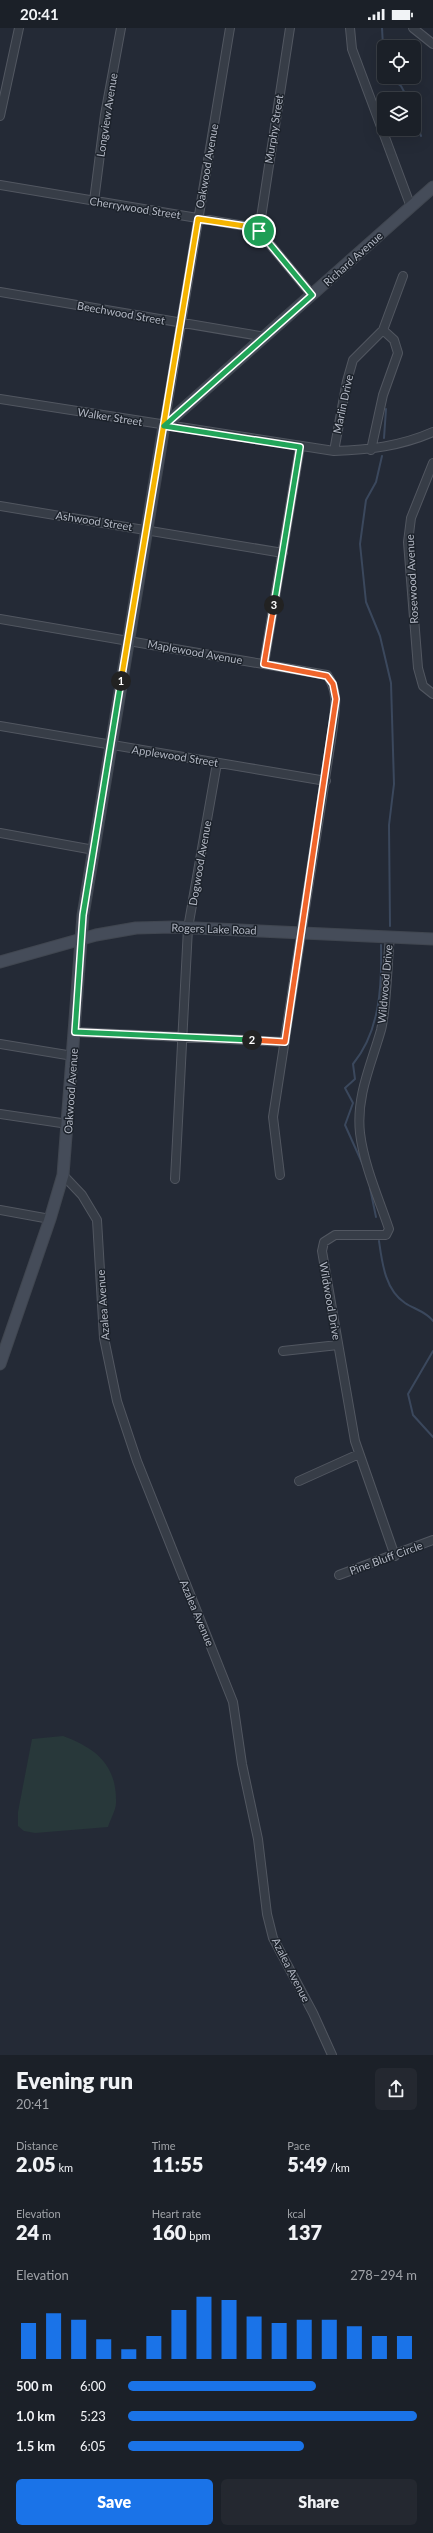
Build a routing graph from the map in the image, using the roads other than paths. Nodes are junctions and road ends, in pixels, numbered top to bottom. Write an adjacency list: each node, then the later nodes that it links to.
1 (19, 28): 8 (street)
2 (121, 28): 11 (street, Longview Avenue)
3 (230, 28): 13 (street, Oakwood Avenue)
4 (290, 28): 14 (street, Murphy Street)
5 (350, 28): 12 (street)
6 (413, 28): 7 (street)
7 (433, 44)
8 (0, 116)
9 (0, 185): 11 (street, Cherrywood Street)
10 (433, 187): 12 (street, Richard Avenue)
11 (94, 202): 13 (street, Cherrywood Street)
12 (411, 207): 17 (street, Richard Avenue)
13 (198, 219): 14 (street, Cherrywood Street); 18 (street, Oakwood Avenue)
14 (259, 231): 17 (street)
15 (403, 276): 19 (street, Marlin Drive)
16 (0, 292): 18 (street, Beechwood Street)
17 (312, 295): 20 (street, Richard Avenue)
18 (181, 323): 20 (street, Beechwood Street); 22 (street, Oakwood Avenue)
19 (383, 330): 25 (street); 26 (street, Marlin Drive)
20 (266, 337): 22 (street, Richard Avenue)
21 (0, 399): 22 (street, Walker Street)
22 (164, 426): 24 (street, Walker Street); 29 (street, Oakwood Avenue)
23 (433, 432): 25 (street, Walker Street)
24 (300, 447): 26 (street, Walker Street); 30 (street)
25 (372, 450): 26 (street, Walker Street)
26 (334, 451)
27 (433, 463): 34 (street, Rosewood Avenue)
28 (0, 506): 29 (street, Ashwood Street)
29 (146, 530): 30 (street, Ashwood Street); 32 (street, Oakwood Avenue)
30 (283, 553): 33 (street)
31 (0, 619): 32 (street, Maplewood Avenue)
32 (128, 640): 33 (street, Maplewood Avenue); 36 (street, Oakwood Avenue)
33 (264, 664): 38 (street, Maplewood Avenue)
34 (433, 694)
35 (0, 726): 36 (street, Applewood Street)
36 (111, 745): 37 (street, Applewood Street); 40 (street, Oakwood Avenue)
37 (217, 763): 38 (street, Applewood Street); 41 (street, Dogwood Avenue)
38 (326, 781): 42 (street)
39 (0, 833): 40 (street)
40 (94, 850): 44 (street, Oakwood Avenue)
41 (188, 928): 42 (street, Rogers Lake Road); 44 (street, Rogers Lake Road); 48 (street, Dogwood Avenue)
42 (302, 933): 43 (street, Rogers Lake Road); 49 (street)
43 (390, 936): 45 (street, Rogers Lake Road); 59 (street, Wildwood Drive)
44 (82, 938): 46 (street, Rogers Lake Road); 47 (street, Oakwood Avenue)
45 (433, 939)
46 (0, 962)
47 (75, 1032): 48 (street); 51 (street, Oakwood Avenue)
48 (183, 1037): 49 (street); 56 (street, Dogwood Avenue)
49 (285, 1042): 55 (street)
50 (0, 1044): 51 (street)
51 (73, 1056): 53 (street, Oakwood Avenue)
52 (0, 1114): 53 (street)
53 (68, 1124): 54 (street, Oakwood Avenue)
54 (63, 1175): 58 (street, Oakwood Avenue); 67 (street, Azalea Avenue)
55 (280, 1175)
56 (175, 1179)
57 (0, 1210): 58 (street)
58 (50, 1219): 61 (street, Oakwood Avenue)
59 (338, 1345): 60 (street); 62 (street, Wildwood Drive)
60 (283, 1351)
61 (0, 1364)
62 (359, 1454): 63 (street); 65 (street, Wildwood Drive)
63 (299, 1480)
64 (433, 1540): 65 (street, Pine Bluff Circle)
65 (395, 1556): 66 (street, Pine Bluff Circle)
66 (339, 1575)
67 (332, 2055)

